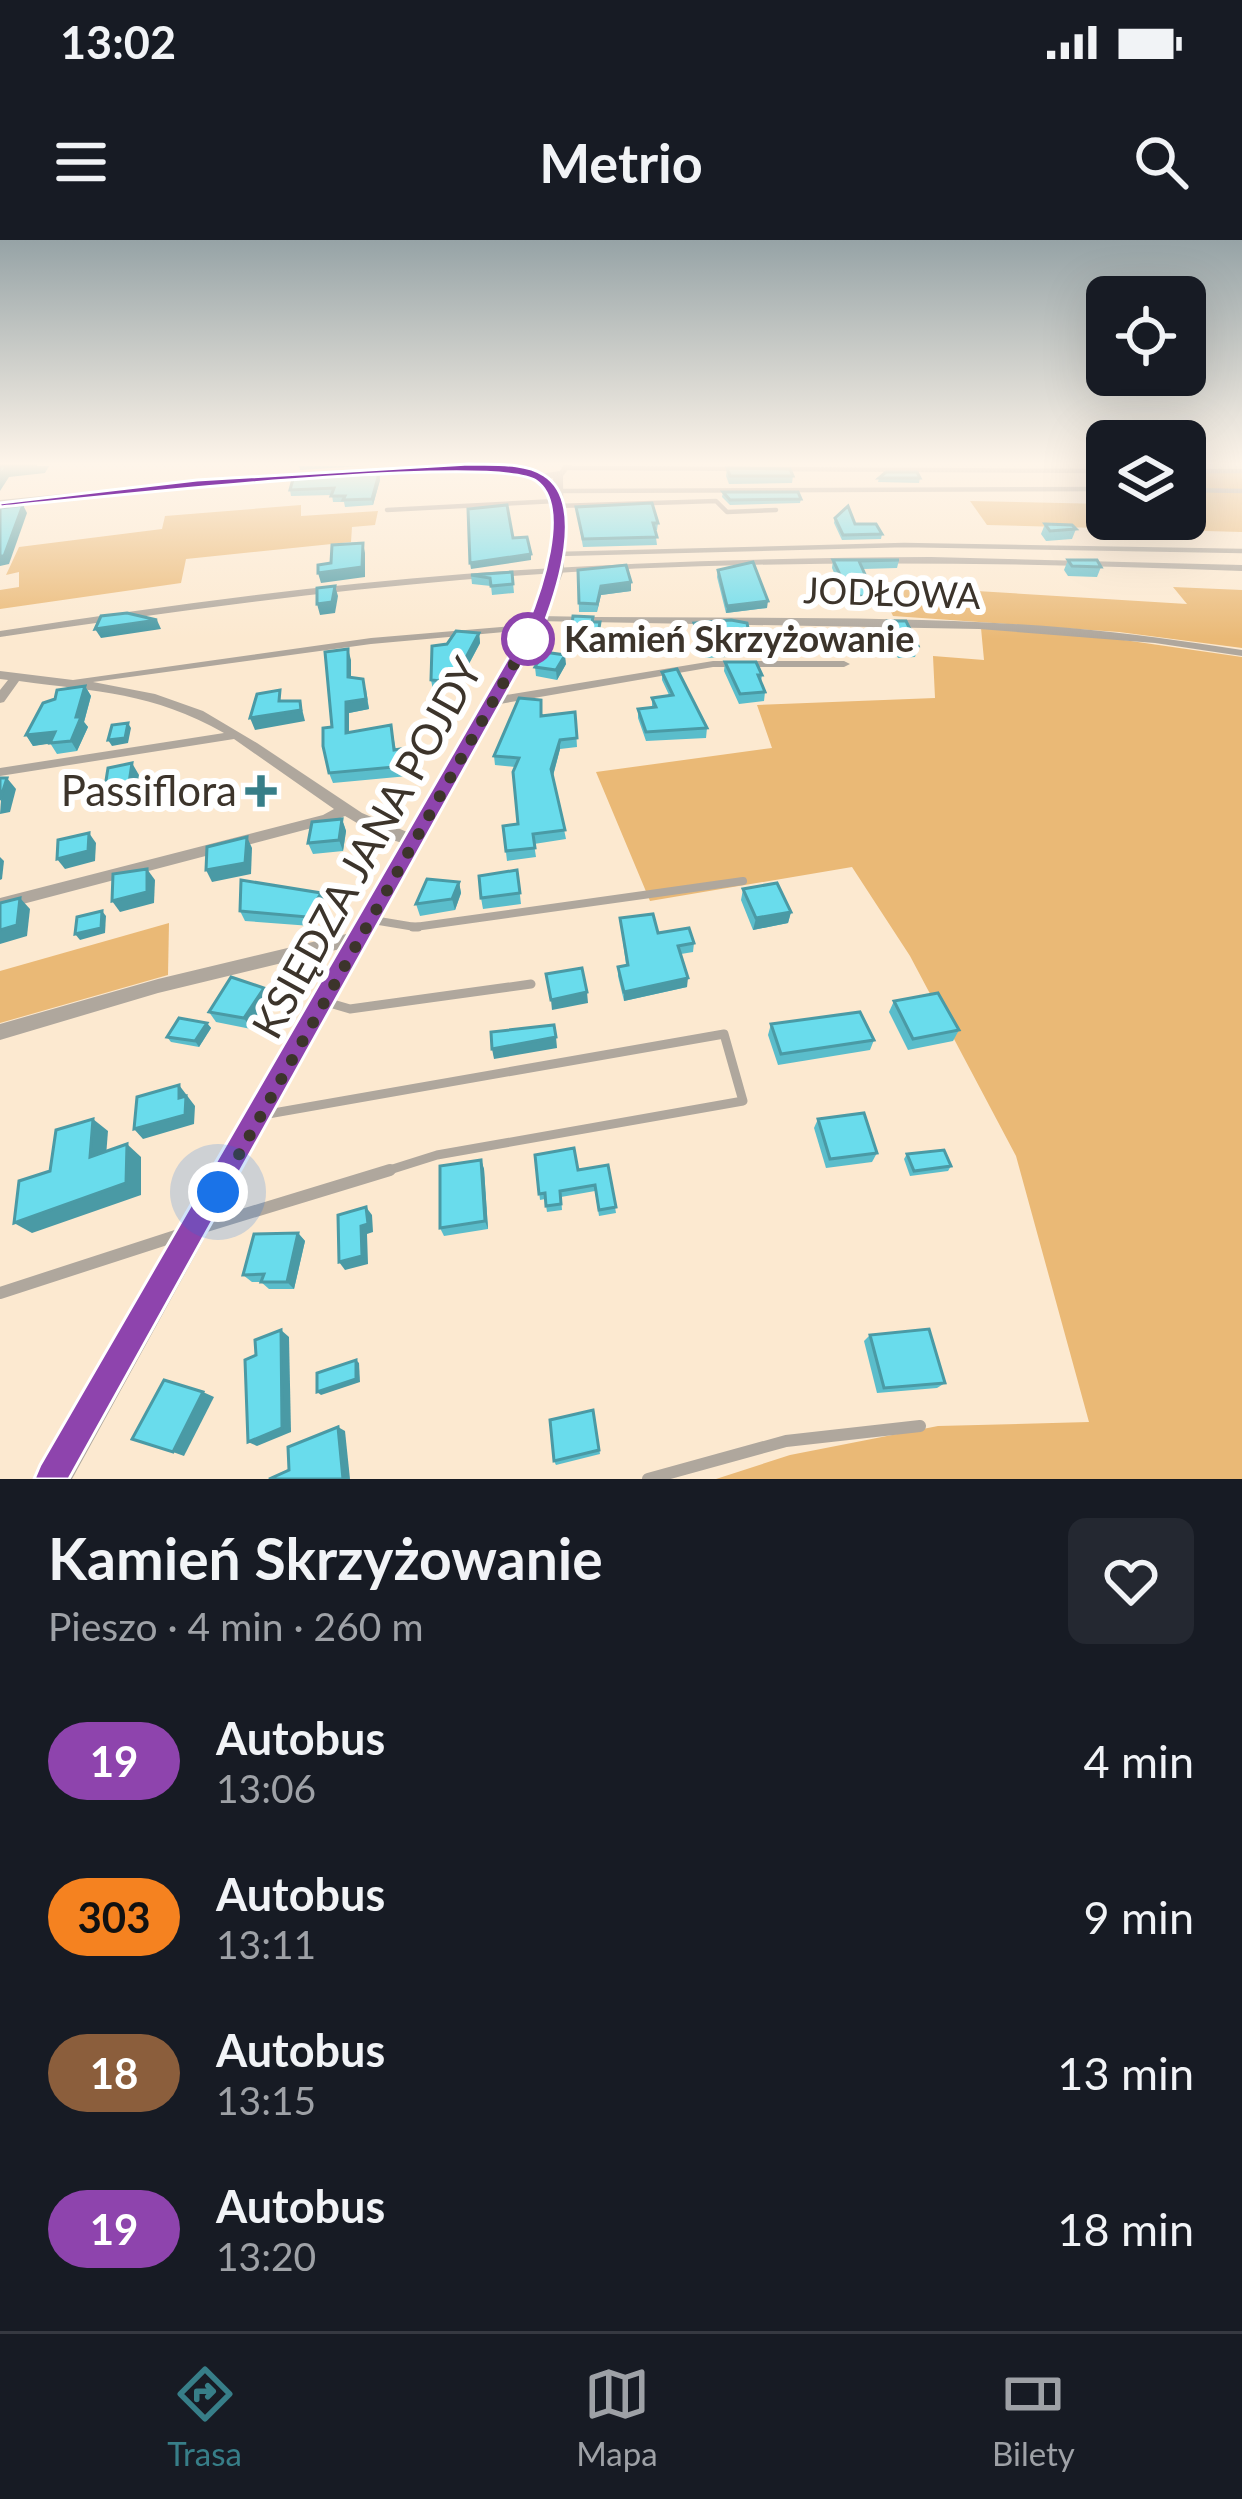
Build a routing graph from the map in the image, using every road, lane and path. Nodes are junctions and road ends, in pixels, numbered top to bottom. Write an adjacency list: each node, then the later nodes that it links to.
1 (557, 523): 3 (street, KSIĘDZA JANA POJDY)
2 (1242, 551): 3 (lane)
3 (557, 562): 4 (street); 5 (street, KSIĘDZA JANA POJDY); 6 (street)
4 (1242, 568)
5 (537, 623): 7 (street, JODŁOWA); 10 (street, JODŁOWA); 12 (street, KSIĘDZA JANA POJDY)
6 (0, 634)
7 (1242, 653)
8 (844, 664): 12 (street)
9 (8, 676): 10 (street); 11 (street)
10 (78, 681): 13 (street)
11 (0, 699)
12 (494, 701): 16 (street, KSIĘDZA JANA POJDY)
13 (235, 735): 14 (street); 15 (street)
14 (0, 772)
15 (346, 809): 16 (street); 18 (street)
16 (414, 841): 19 (street, KSIĘDZA JANA POJDY)
17 (743, 881): 19 (lane)
18 (0, 904)
19 (368, 928): 21 (street, KSIĘDZA JANA POJDY); 22 (street)
20 (531, 984): 21 (lane)
21 (326, 1002): 23 (street, KSIĘDZA JANA POJDY)
22 (0, 1033)
23 (261, 1116): 24 (street, KSIĘDZA JANA POJDY); 24 (lane)
24 (196, 1229): 25 (lane); 27 (street, KSIĘDZA JANA POJDY)
25 (0, 1293)
26 (920, 1426): 28 (lane)
27 (55, 1479)
28 (648, 1479)

